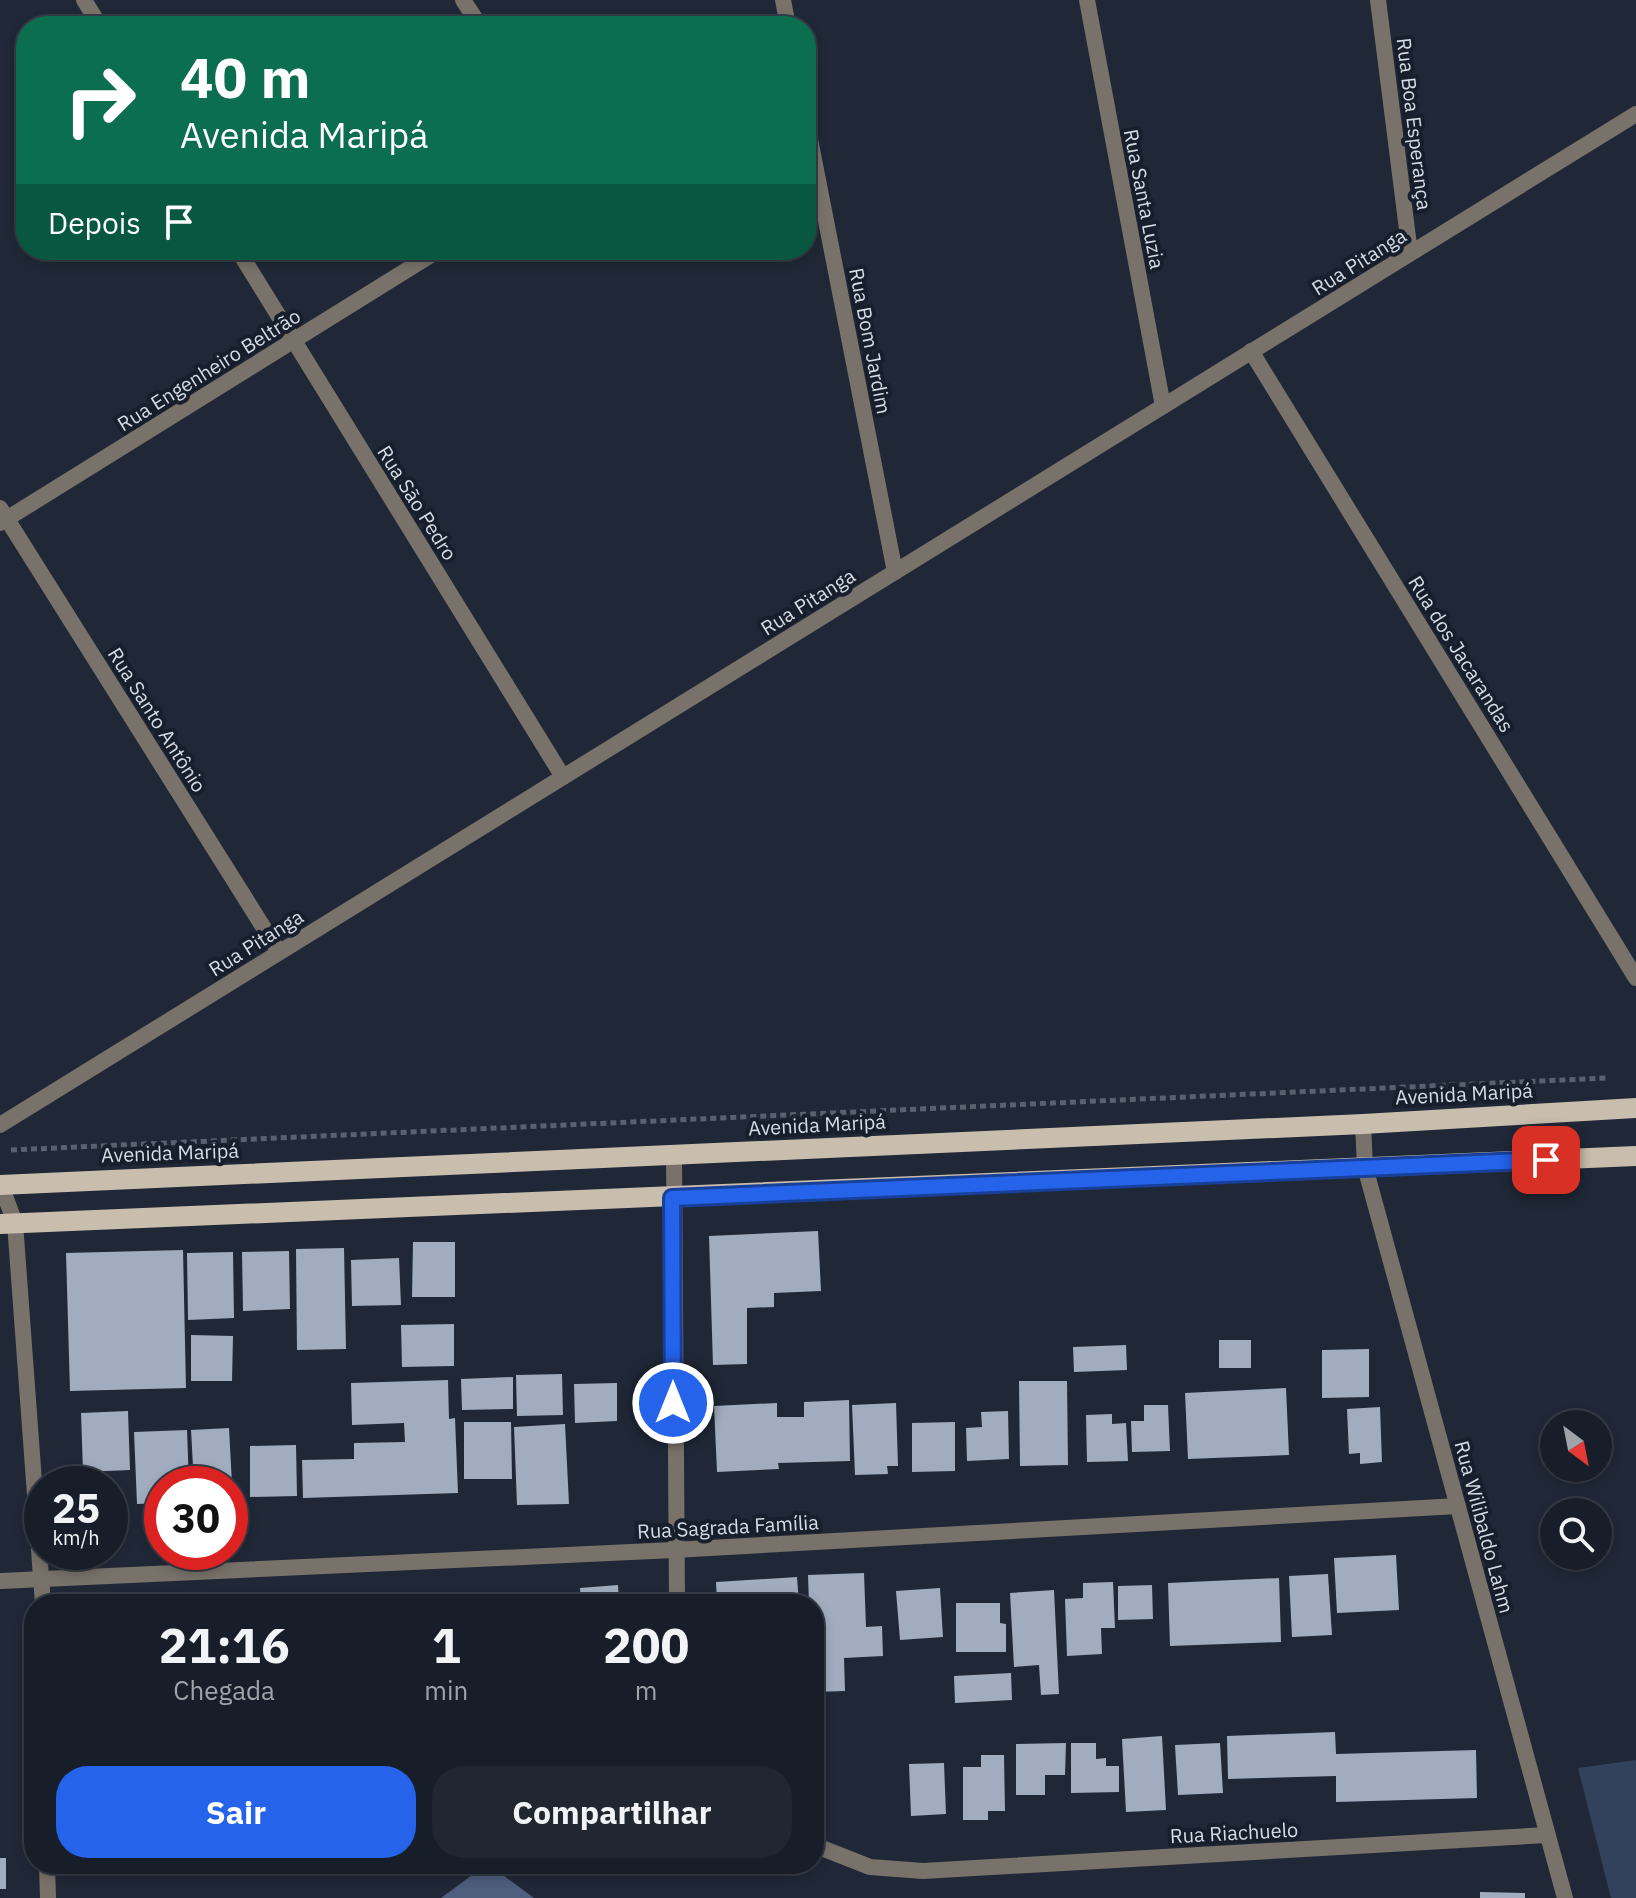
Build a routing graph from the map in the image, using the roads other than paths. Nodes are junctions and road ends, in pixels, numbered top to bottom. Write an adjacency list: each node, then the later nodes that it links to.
1 (1087, 0): 10 (street, Rua Santa Luzia)
2 (1378, 0): 5 (street, Rua Boa Esperança)
3 (1636, 114): 5 (street, Rua Pitanga)
4 (816, 170): 12 (street, Rua Bom Jardim)
5 (1410, 253): 9 (street, Rua Pitanga)
6 (244, 260): 8 (street, Rua São Pedro)
7 (423, 260): 8 (street, Rua Engenheiro Beltrão)
8 (294, 341): 11 (street, Rua Engenheiro Beltrão); 13 (street, Rua São Pedro)
9 (1251, 351): 10 (street, Rua Pitanga); 15 (street, Rua dos Jacarandas)
10 (1163, 406): 12 (street, Rua Pitanga)
11 (2, 517): 14 (street, Rua Santo Antônio)
12 (895, 572): 13 (street, Rua Pitanga)
13 (563, 777): 14 (street, Rua Pitanga)
14 (279, 952): 18 (street, Rua Pitanga)
15 (1636, 978)
16 (1636, 1108): 17 (main road, Avenida Maripá)
17 (1363, 1124): 19 (main road, Avenida Maripá); 21 (street, Rua Wilibaldo Lahm)
18 (0, 1125)
19 (674, 1155): 22 (main road, Avenida Maripá); 23 (street)
20 (1636, 1156): 21 (main road)
21 (1365, 1167): 23 (main road); 25 (street, Rua Wilibaldo Lahm)
22 (0, 1185): 24 (street)
23 (672, 1198): 24 (main road); 26 (street)
24 (8, 1224): 27 (street)
25 (1458, 1506): 26 (street, Rua Sagrada Família); 31 (street, Rua Wilibaldo Lahm)
26 (674, 1550): 27 (street, Rua Sagrada Família); 30 (street)
27 (43, 1580): 28 (street, Rua Sagrada Família); 29 (street)
28 (0, 1581)
29 (43, 1594)
30 (676, 1594)
31 (1547, 1835): 32 (street, Rua Riachuelo); 35 (street, Rua Wilibaldo Lahm)
32 (824, 1849)
33 (47, 1874): 34 (street)
34 (48, 1898)
35 (1565, 1898)

